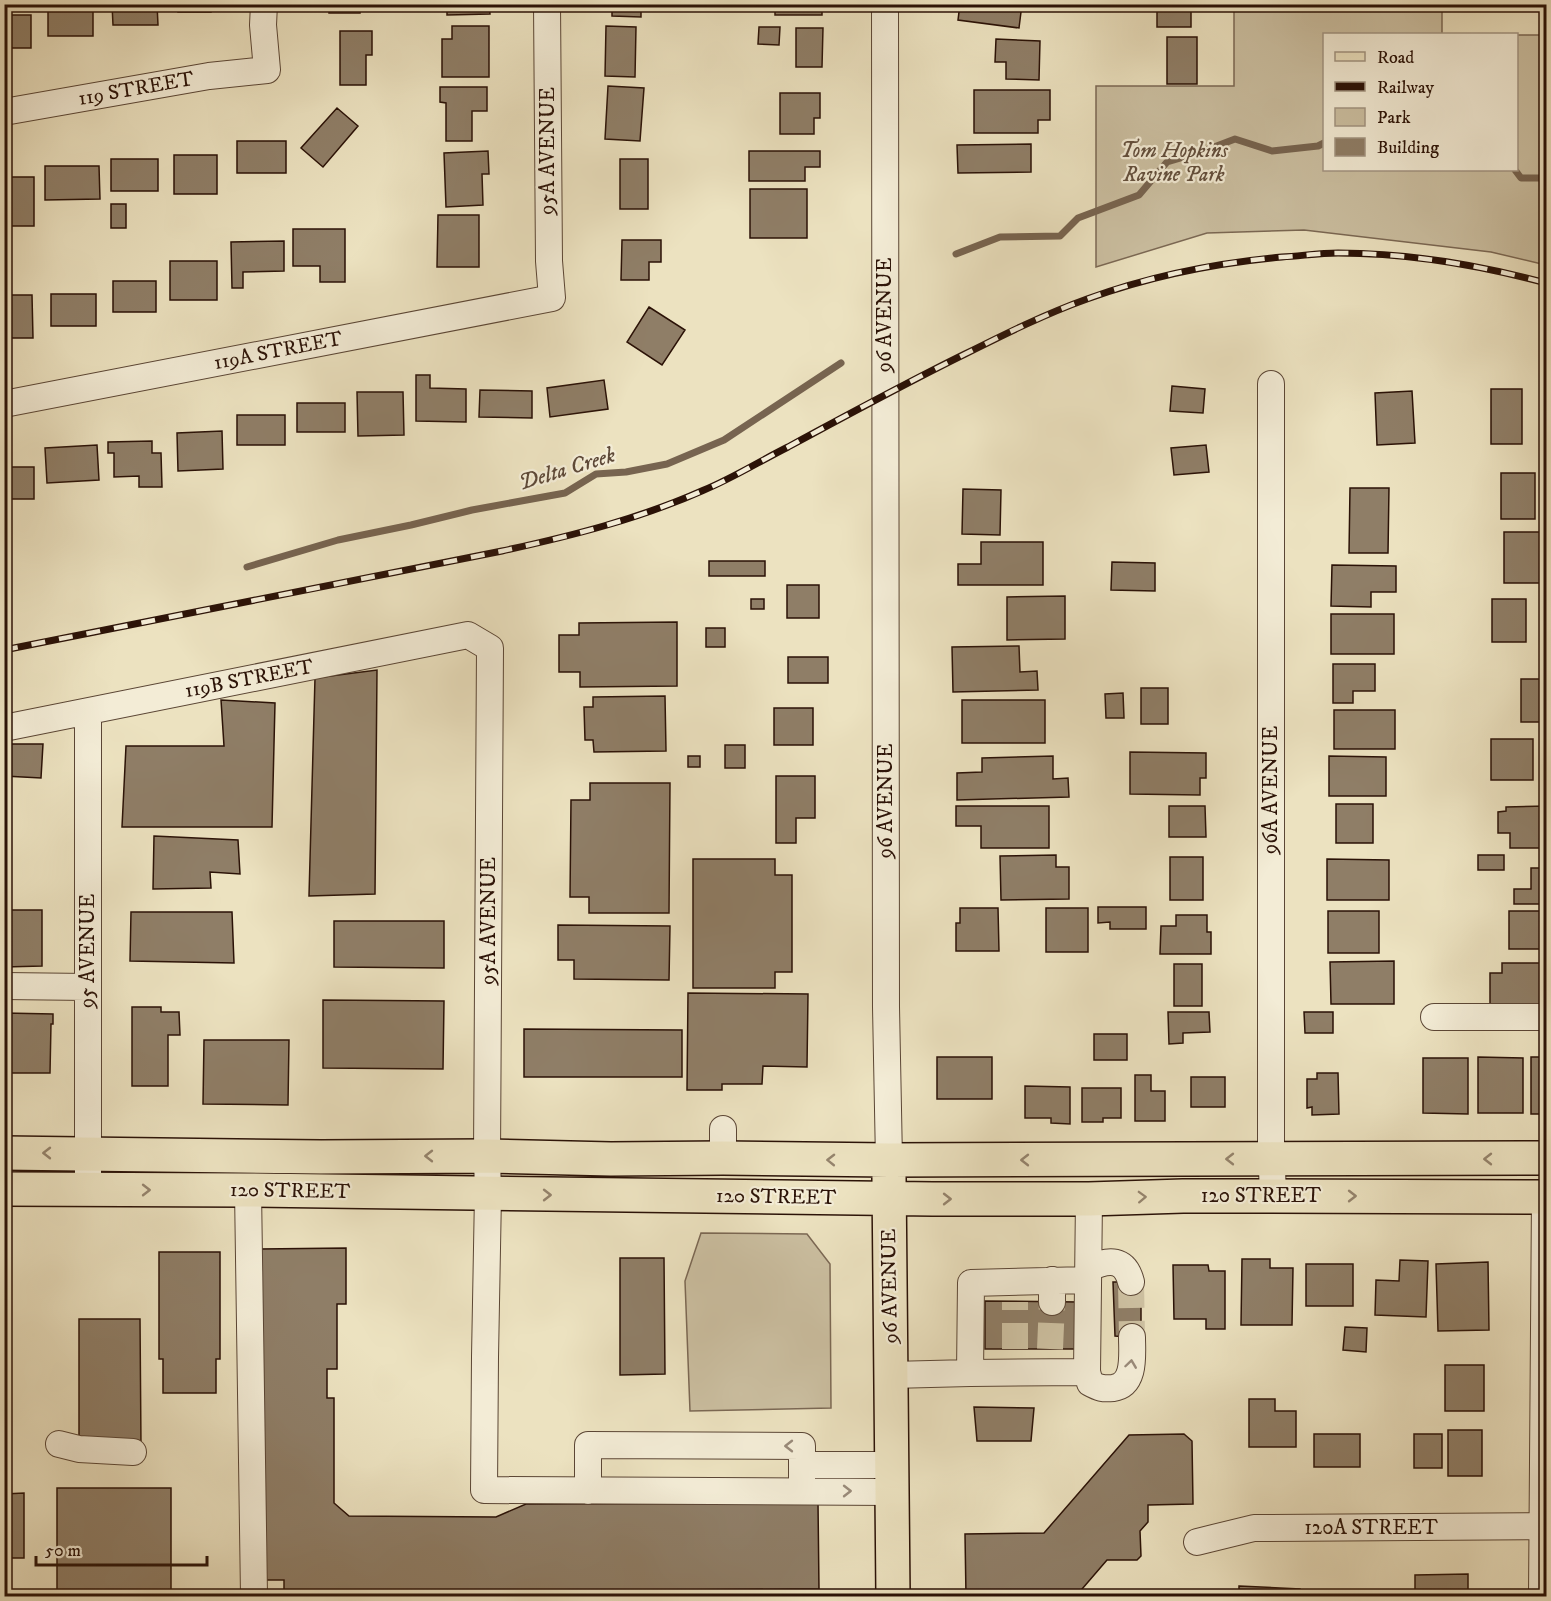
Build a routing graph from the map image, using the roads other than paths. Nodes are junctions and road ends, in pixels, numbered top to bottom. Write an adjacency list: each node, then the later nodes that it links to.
1 (264, 4): 4 (street, 119 STREET)
2 (547, 4): 5 (street, 95A AVENUE)
3 (885, 4): 20 (street, 96 AVENUE)
4 (4, 112)
5 (552, 298): 7 (street, 119A STREET)
6 (1271, 384): 19 (street, 96A AVENUE)
7 (4, 404)
8 (490, 648): 9 (street, 119B STREET); 17 (street, 95A AVENUE)
9 (88, 712): 10 (street, 119B STREET); 12 (street, 95 AVENUE)
10 (4, 728)
11 (4, 986): 12 (street)
12 (88, 987): 16 (street, 95 AVENUE)
13 (1434, 1017): 14 (street)
14 (1546, 1017)
15 (4, 1153): 16 (main road, 120 STREET, one-way to 15)
16 (88, 1154): 17 (main road, 120 STREET, one-way to 16); 22 (street, 95 AVENUE)
17 (487, 1156): 20 (main road, 120 STREET, one-way to 17); 24 (street, 95A AVENUE)
18 (1546, 1158): 19 (main road, 120 STREET, one-way to 19)
19 (1271, 1159): 20 (main road, 120 STREET, one-way to 20); 25 (street, 96A AVENUE)
20 (889, 1160): 27 (main road, 96 AVENUE)
21 (4, 1190): 22 (main road, 120 STREET)
22 (88, 1190): 23 (main road, 120 STREET, one-way to 23)
23 (248, 1190): 24 (main road, 120 STREET); 43 (street)
24 (488, 1194): 27 (main road, 120 STREET, one-way to 27); 39 (street, 95A AVENUE)
25 (1273, 1196): 26 (main road, 120 STREET, one-way to 26); 28 (main road, 120 STREET, one-way to 25)
26 (1546, 1197): 41 (street)
27 (889, 1198): 28 (main road, 120 STREET, one-way to 28); 34 (main road, 96 AVENUE)
28 (1089, 1199): 29 (street)
29 (1089, 1274): 30 (street); 32 (street); 33 (street)
30 (1131, 1282)
31 (1132, 1337): 32 (street, one-way to 31)
32 (1087, 1372): 33 (street)
33 (970, 1373): 34 (street)
34 (891, 1375): 38 (main road, 96 AVENUE)
35 (59, 1444): 36 (street)
36 (133, 1452)
37 (802, 1465): 38 (street); 39 (street, one-way to 39); 40 (street)
38 (892, 1478): 40 (street, one-way to 38); 44 (main road, 96 AVENUE)
39 (588, 1491): 40 (street)
40 (802, 1491)
41 (1544, 1526): 42 (street, 120A STREET); 45 (street)
42 (1197, 1542)
43 (254, 1596)
44 (892, 1596)
45 (1542, 1596)

